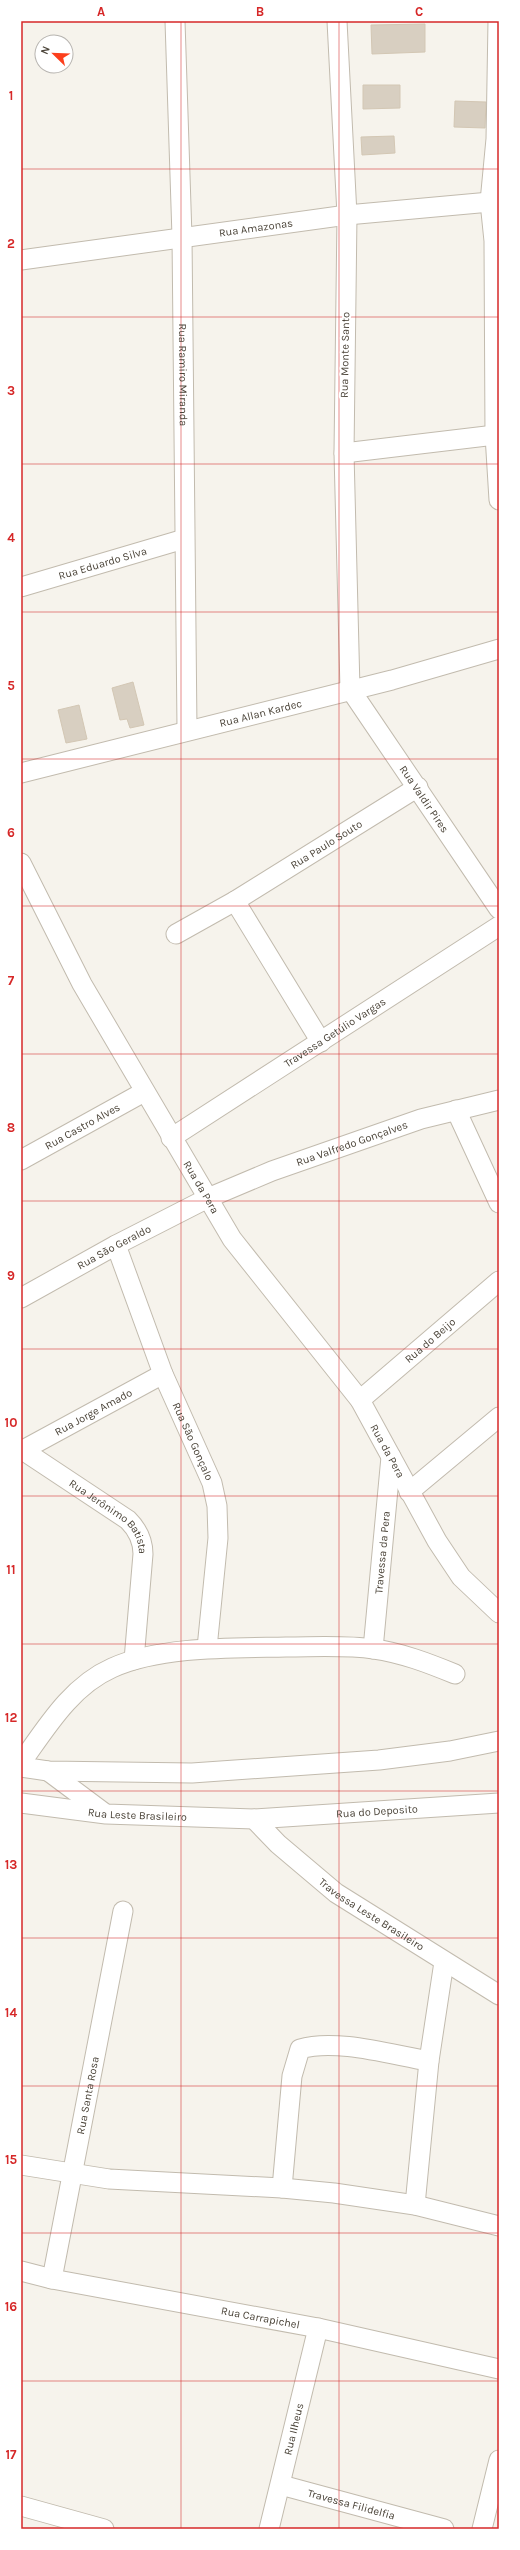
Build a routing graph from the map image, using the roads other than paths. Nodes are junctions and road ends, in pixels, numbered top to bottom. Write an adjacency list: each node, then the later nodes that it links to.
1 (174, 21): 7 (street, Rua Ramiro Miranda)
2 (337, 21): 6 (street, Rua Monte Santo)
3 (498, 21): 4 (street)
4 (497, 138): 5 (street)
5 (490, 202): 6 (street, Rua Amazonas); 8 (street)
6 (347, 215): 7 (street, Rua Amazonas); 12 (street, Rua Monte Santo)
7 (182, 238): 9 (street, Rua Amazonas); 15 (street, Rua Ramiro Miranda)
8 (496, 241): 10 (street)
9 (21, 260)
10 (497, 343): 11 (street)
11 (495, 435): 12 (street); 13 (street)
12 (344, 453): 18 (street, Rua Monte Santo)
13 (499, 484): 14 (street)
14 (499, 500)
15 (184, 539): 16 (street, Rua Eduardo Silva); 19 (street, Rua Ramiro Miranda)
16 (21, 587)
17 (499, 649): 18 (street, Rua Allan Kardec)
18 (350, 689): 19 (street, Rua Allan Kardec); 21 (street, Rua Valdir Pires)
19 (188, 729): 20 (street, Rua Allan Kardec)
20 (21, 773)
21 (418, 787): 23 (street, Rua Paulo Souto); 24 (street, Rua Valdir Pires)
22 (21, 863): 28 (street, Rua da Pera)
23 (234, 901): 26 (street, Rua Paulo Souto); 27 (street)
24 (499, 909)
25 (499, 926): 27 (street, Travessa Getúlio Vargas)
26 (176, 934)
27 (321, 1042): 31 (street, Travessa Getúlio Vargas)
28 (144, 1092): 31 (street, Rua da Pera); 32 (street, Rua Castro Alves)
29 (499, 1100): 30 (street, Rua Valfredo Gonçalves)
30 (456, 1110): 33 (street, Rua Valfredo Gonçalves); 34 (street)
31 (171, 1138): 33 (street, Rua da Pera)
32 (21, 1160)
33 (208, 1198): 35 (street, Rua São Geraldo); 39 (street, Rua da Pera)
34 (499, 1203)
35 (116, 1245): 37 (street, Rua São Geraldo); 38 (street, Rua São Gonçalo)
36 (499, 1281): 39 (street, Rua do Beijo)
37 (21, 1298)
38 (163, 1374): 41 (street, Rua Jorge Amado); 45 (street, Rua São Gonçalo)
39 (360, 1400): 42 (street, Rua da Pera)
40 (499, 1416): 43 (street)
41 (22, 1449): 47 (street, Rua Jerônimo Batista)
42 (391, 1456): 43 (street, Rua da Pera); 46 (street, Travessa da Pera)
43 (409, 1492): 44 (street, Rua da Pera)
44 (499, 1613)
45 (207, 1648): 46 (street); 47 (street)
46 (373, 1649): 48 (street)
47 (134, 1660): 50 (street)
48 (454, 1674)
49 (499, 1741): 52 (street)
50 (21, 1763)
51 (21, 1766): 52 (street)
52 (48, 1771): 55 (street)
53 (21, 1803): 55 (street, Rua Leste Brasileiro)
54 (499, 1804): 56 (street, Rua do Deposito)
55 (106, 1814): 56 (street, Rua Leste Brasileiro)
56 (254, 1819): 58 (street, Travessa Leste Brasileiro)
57 (123, 1911): 62 (street, Rua Santa Rosa)
58 (444, 1962): 59 (street, Travessa Leste Brasileiro); 60 (street)
59 (499, 1995)
60 (430, 2061): 63 (street); 64 (street)
61 (21, 2165): 62 (street)
62 (72, 2173): 63 (street); 67 (street, Rua Santa Rosa)
63 (282, 2188): 64 (street)
64 (416, 2205): 65 (street)
65 (499, 2226)
66 (21, 2271): 67 (street, Rua Carrapichel)
67 (52, 2279): 68 (street, Rua Carrapichel)
68 (318, 2328): 69 (street, Rua Carrapichel); 71 (street, Rua Ilheus)
69 (499, 2369)
70 (499, 2460): 76 (street)
71 (281, 2485): 74 (street, Rua Ilheus); 75 (street, Travessa Filidelfia)
72 (21, 2506): 73 (street)
73 (104, 2529)
74 (269, 2529)
75 (444, 2529)
76 (482, 2529)

